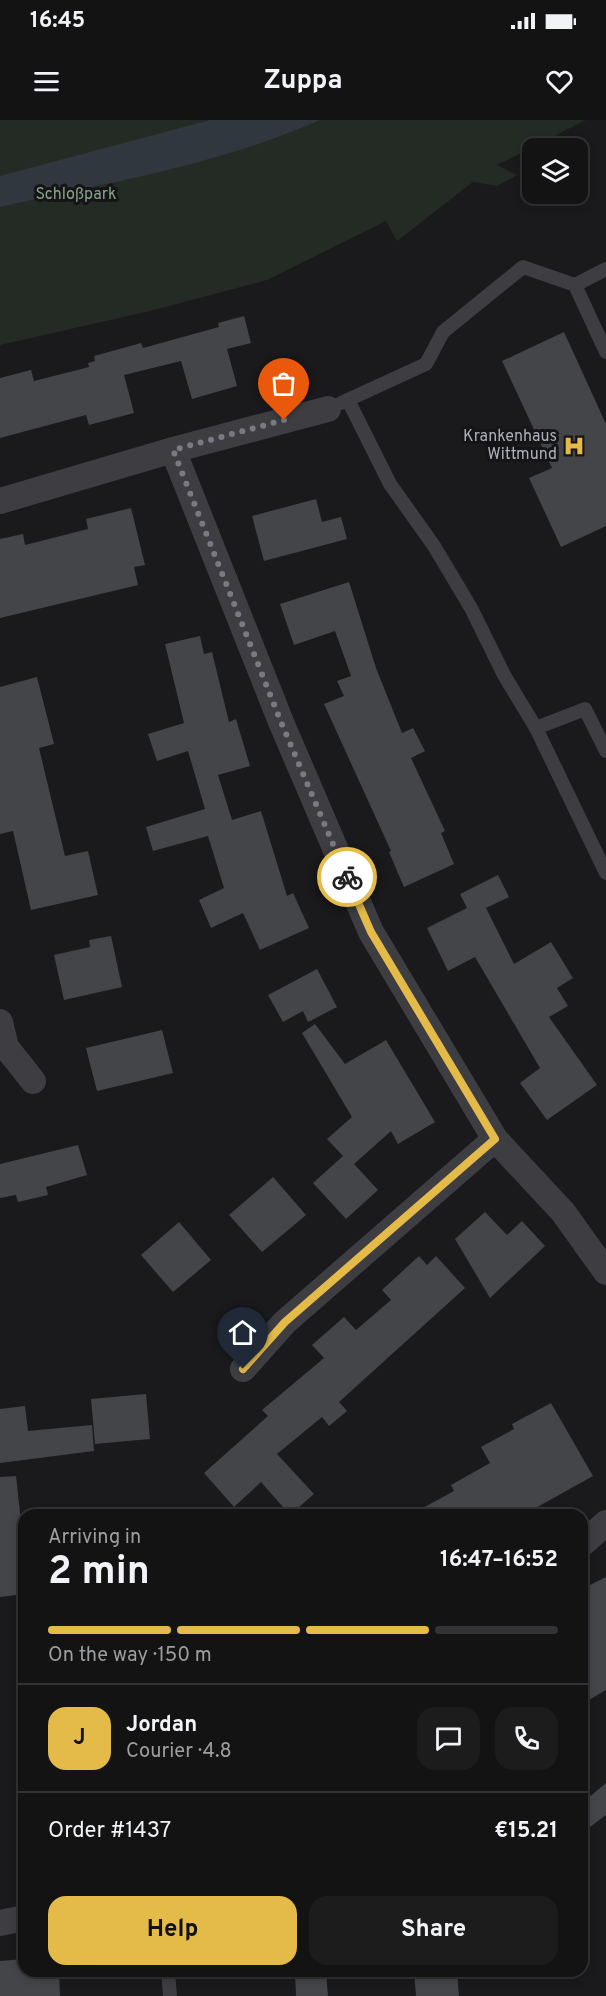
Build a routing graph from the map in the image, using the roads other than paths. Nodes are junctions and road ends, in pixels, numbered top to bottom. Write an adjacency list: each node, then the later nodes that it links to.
1 (606, 269): 2 (lane)
2 (575, 285): 3 (lane); 4 (lane)
3 (606, 352)
4 (338, 405): 5 (street); 7 (lane)
5 (173, 450): 6 (street); 12 (street)
6 (0, 501)
7 (536, 728): 8 (lane); 9 (lane)
8 (606, 752)
9 (606, 873)
10 (0, 1022): 11 (street)
11 (33, 1081)
12 (495, 1139): 13 (street); 14 (street)
13 (606, 1272)
14 (243, 1369)
15 (606, 1523): 16 (street)
16 (588, 1539)
17 (18, 1919): 18 (street)
18 (0, 1923)
19 (168, 1977): 20 (lane)
20 (170, 1996)

